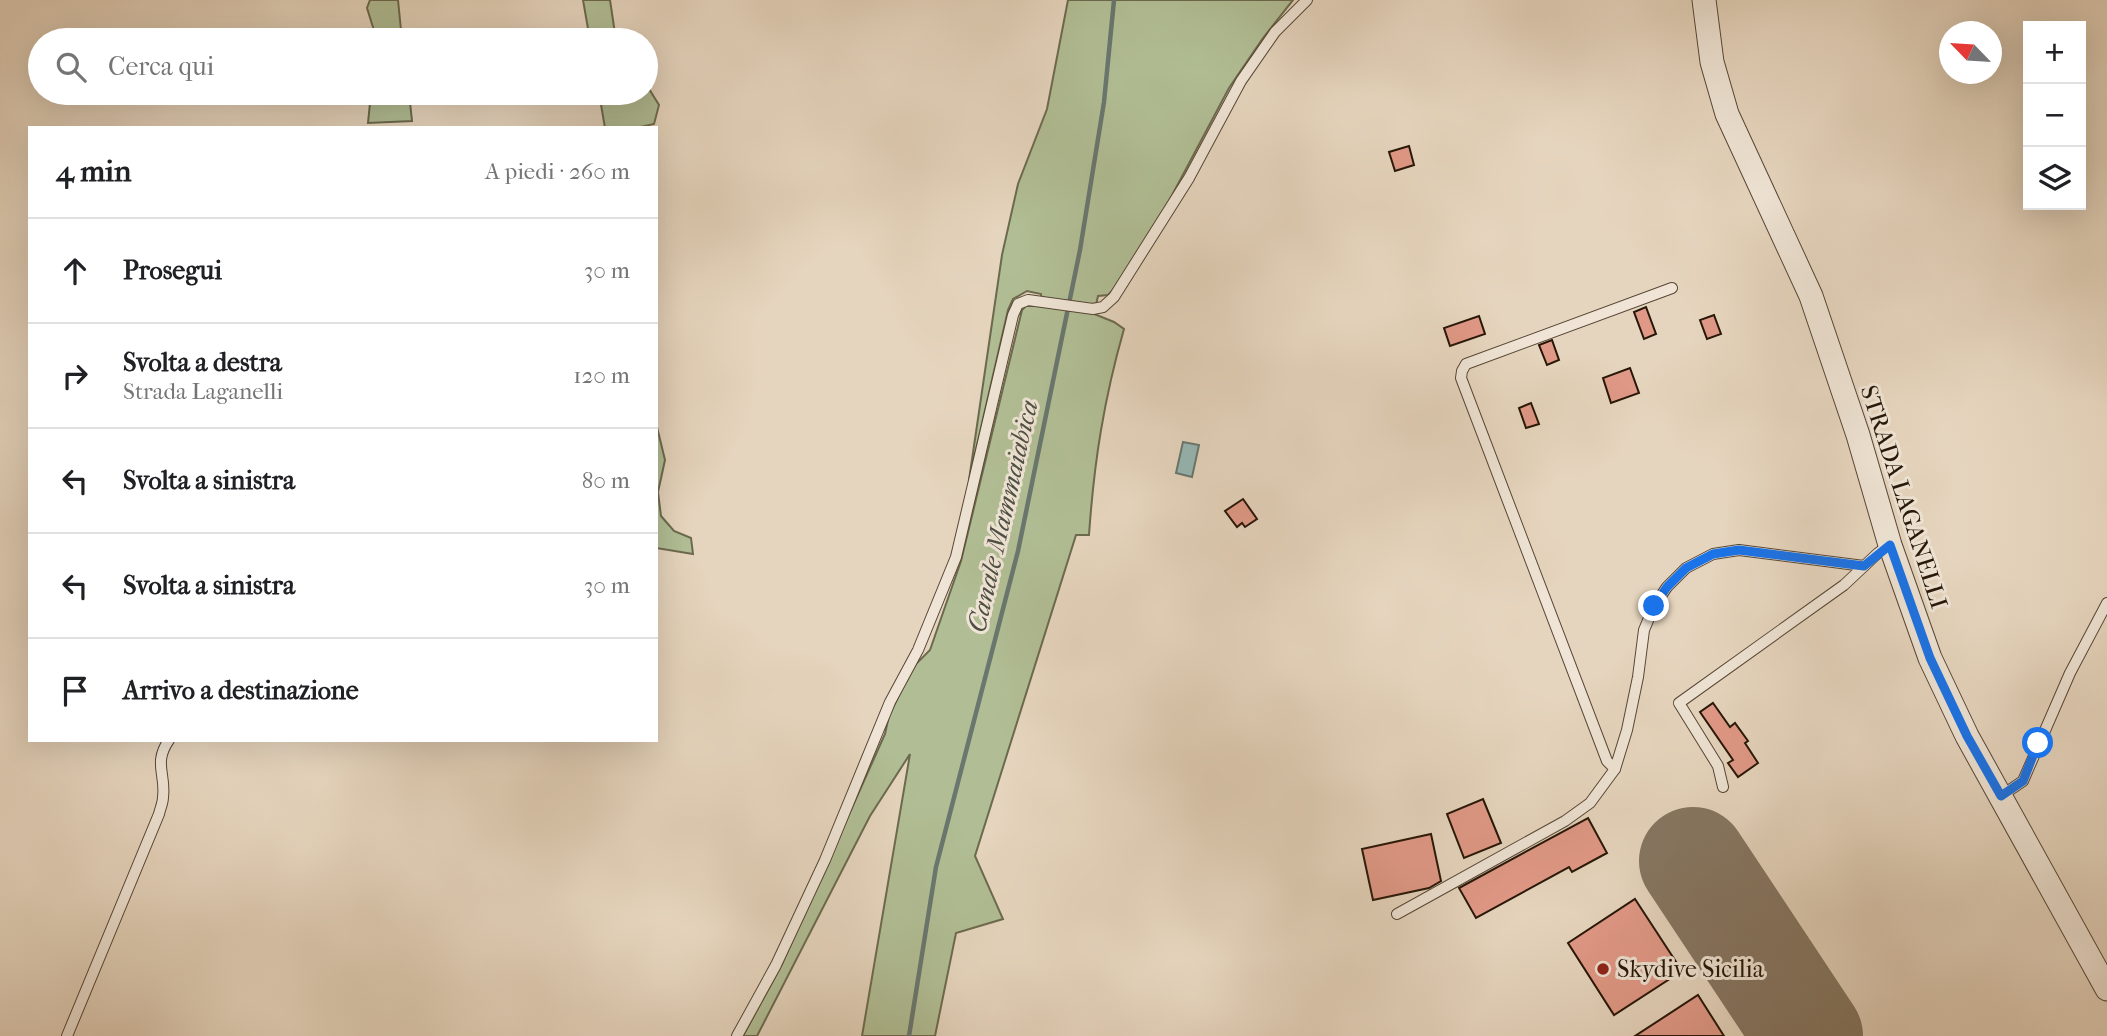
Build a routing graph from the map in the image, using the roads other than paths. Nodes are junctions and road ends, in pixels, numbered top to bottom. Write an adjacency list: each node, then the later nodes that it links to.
1 (1307, 0): 14 (lane)
2 (1704, 0): 4 (street, STRADA LAGANELLI)
3 (1672, 288): 8 (lane)
4 (1890, 545): 5 (lane); 10 (street, STRADA LAGANELLI)
5 (1864, 566): 8 (lane); 9 (lane)
6 (2107, 603): 10 (lane)
7 (168, 742): 13 (lane)
8 (1615, 769): 11 (lane)
9 (1723, 787)
10 (2001, 796): 12 (street, STRADA LAGANELLI)
11 (1397, 914)
12 (2107, 989)
13 (67, 1036)
14 (737, 1036)

